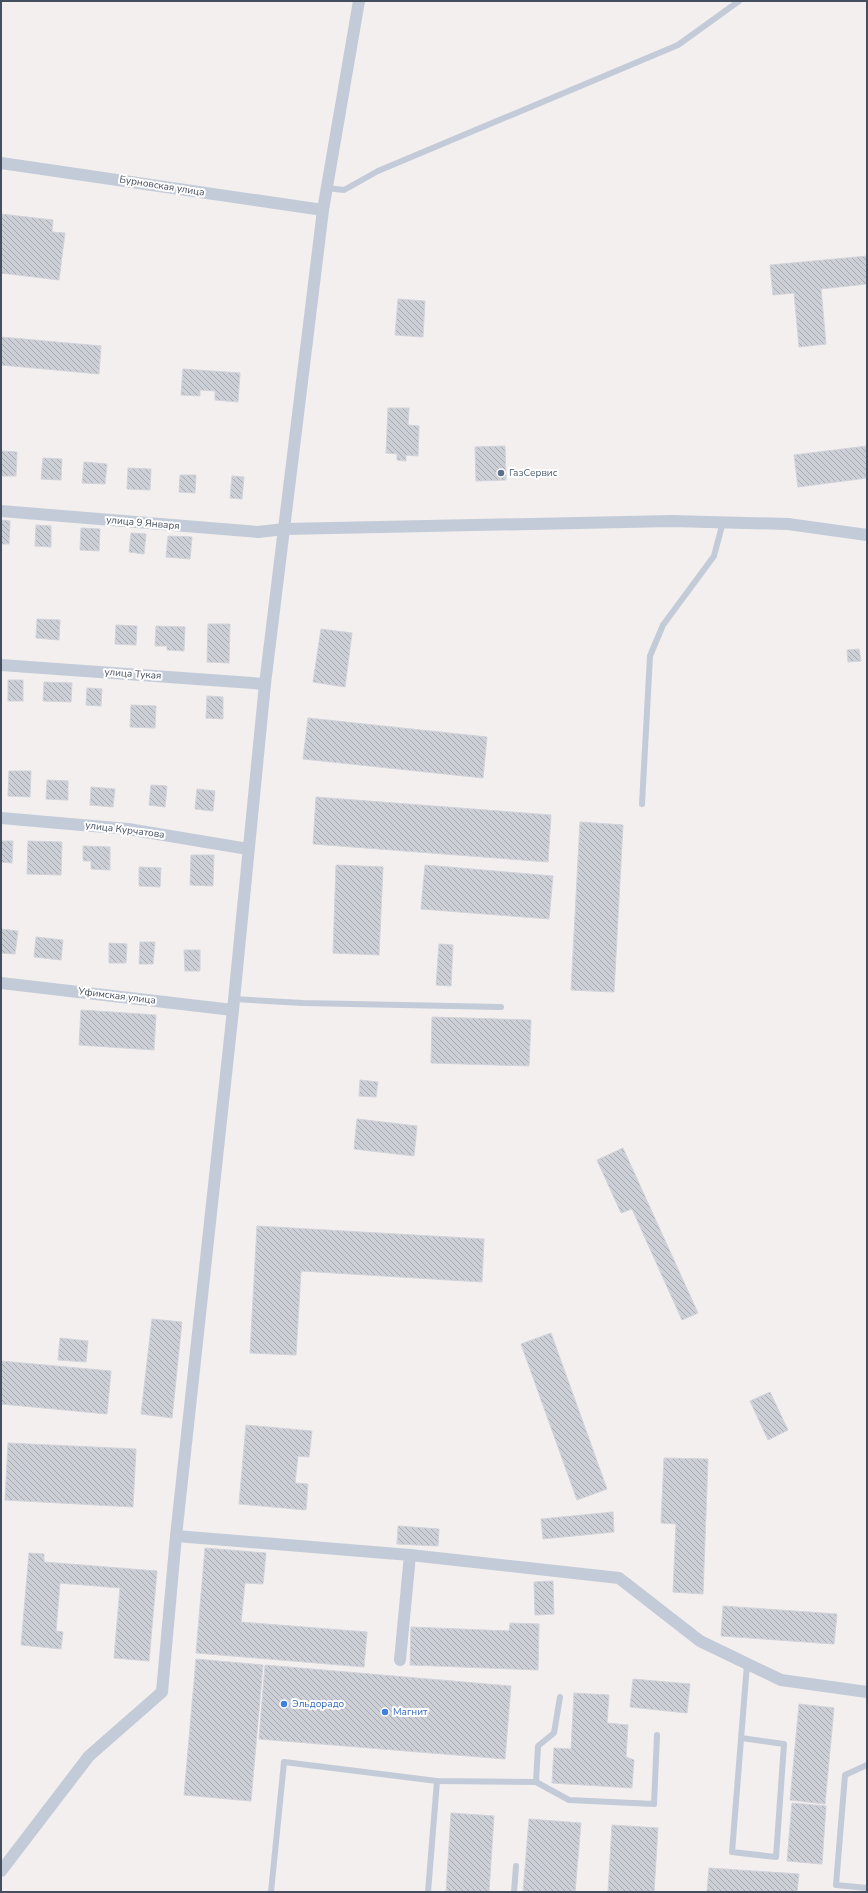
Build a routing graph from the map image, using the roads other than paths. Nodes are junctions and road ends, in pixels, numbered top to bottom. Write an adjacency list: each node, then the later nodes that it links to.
1 (359, 1): 4 (street)
2 (739, 1): 4 (lane)
3 (1, 163): 5 (street, Бурновская улица)
4 (327, 188): 5 (street)
5 (324, 210): 8 (street)
6 (1, 511): 8 (street, улица 9 Января)
7 (723, 522): 8 (street, улица 9 Января); 9 (street, улица 9 Января); 12 (lane)
8 (285, 528): 11 (street)
9 (867, 535)
10 (1, 665): 11 (street, улица Тукая)
11 (265, 684): 14 (street)
12 (642, 804)
13 (1, 818): 14 (street, улица Курчатова)
14 (248, 849): 16 (street)
15 (1, 983): 16 (street, Уфимская улица)
16 (234, 1004): 17 (lane); 18 (street)
17 (501, 1007)
18 (176, 1536): 19 (street); 30 (street)
19 (410, 1555): 20 (street); 21 (street)
20 (400, 1660)
21 (747, 1664): 22 (street); 25 (lane)
22 (867, 1692)
23 (560, 1697): 28 (lane)
24 (657, 1735): 28 (lane)
25 (741, 1738)
26 (867, 1765): 31 (lane)
27 (437, 1781): 28 (lane); 32 (lane); 33 (lane)
28 (536, 1782)
29 (516, 1866): 34 (lane)
30 (1, 1871)
31 (867, 1888)
32 (271, 1892)
33 (428, 1892)
34 (514, 1892)

